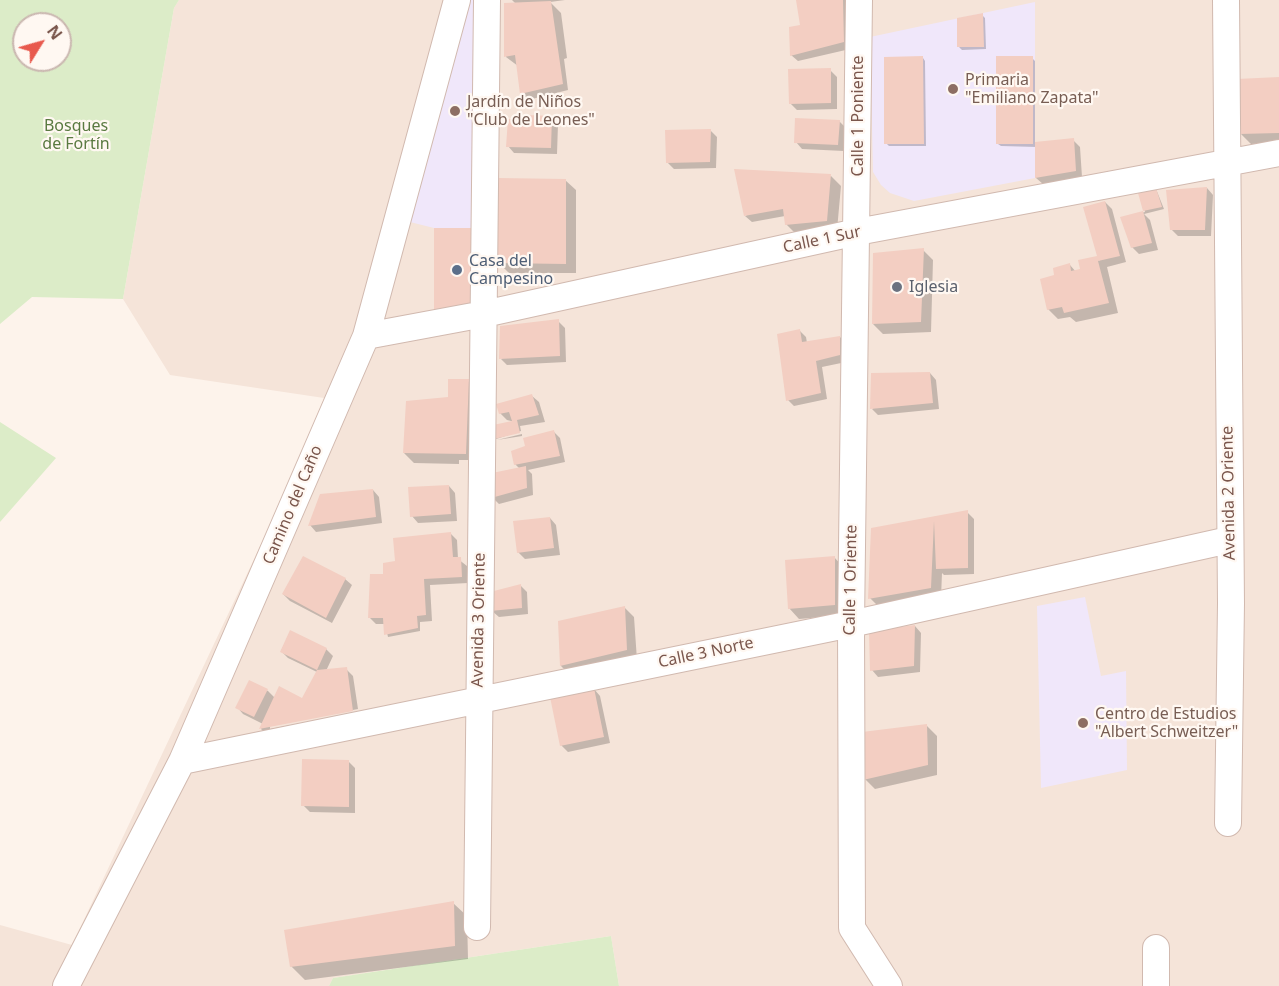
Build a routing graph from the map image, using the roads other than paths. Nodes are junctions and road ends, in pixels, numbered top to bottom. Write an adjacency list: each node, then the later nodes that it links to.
1 (457, 0): 9 (street, Camino del Caño)
2 (487, 0): 8 (street, Avenida 3 Oriente)
3 (859, 0): 7 (street, Calle 1 Poniente)
4 (1226, 0): 6 (street, Avenida 2 Oriente)
5 (1279, 153): 6 (street, Calle 1 Sur)
6 (1227, 162): 7 (street, Calle 1 Sur); 10 (street, Avenida 2 Oriente)
7 (857, 232): 8 (street, Calle 1 Sur); 11 (street, Calle 1 Oriente)
8 (484, 314): 9 (street, Calle 1 Sur); 12 (street, Avenida 3 Oriente)
9 (366, 336): 13 (street, Camino del Caño)
10 (1229, 540): 11 (street, Calle 3 Norte); 14 (street, Avenida 2 Oriente)
11 (850, 624): 12 (street, Calle 3 Norte); 18 (street, Calle 1 Oriente)
12 (478, 700): 13 (street, Calle 3 Norte); 15 (street, Avenida 3 Oriente)
13 (182, 761): 17 (street, Camino del Caño)
14 (1228, 823)
15 (477, 927)
16 (1156, 948): 19 (street)
17 (66, 986)
18 (889, 986)
19 (1156, 986)

